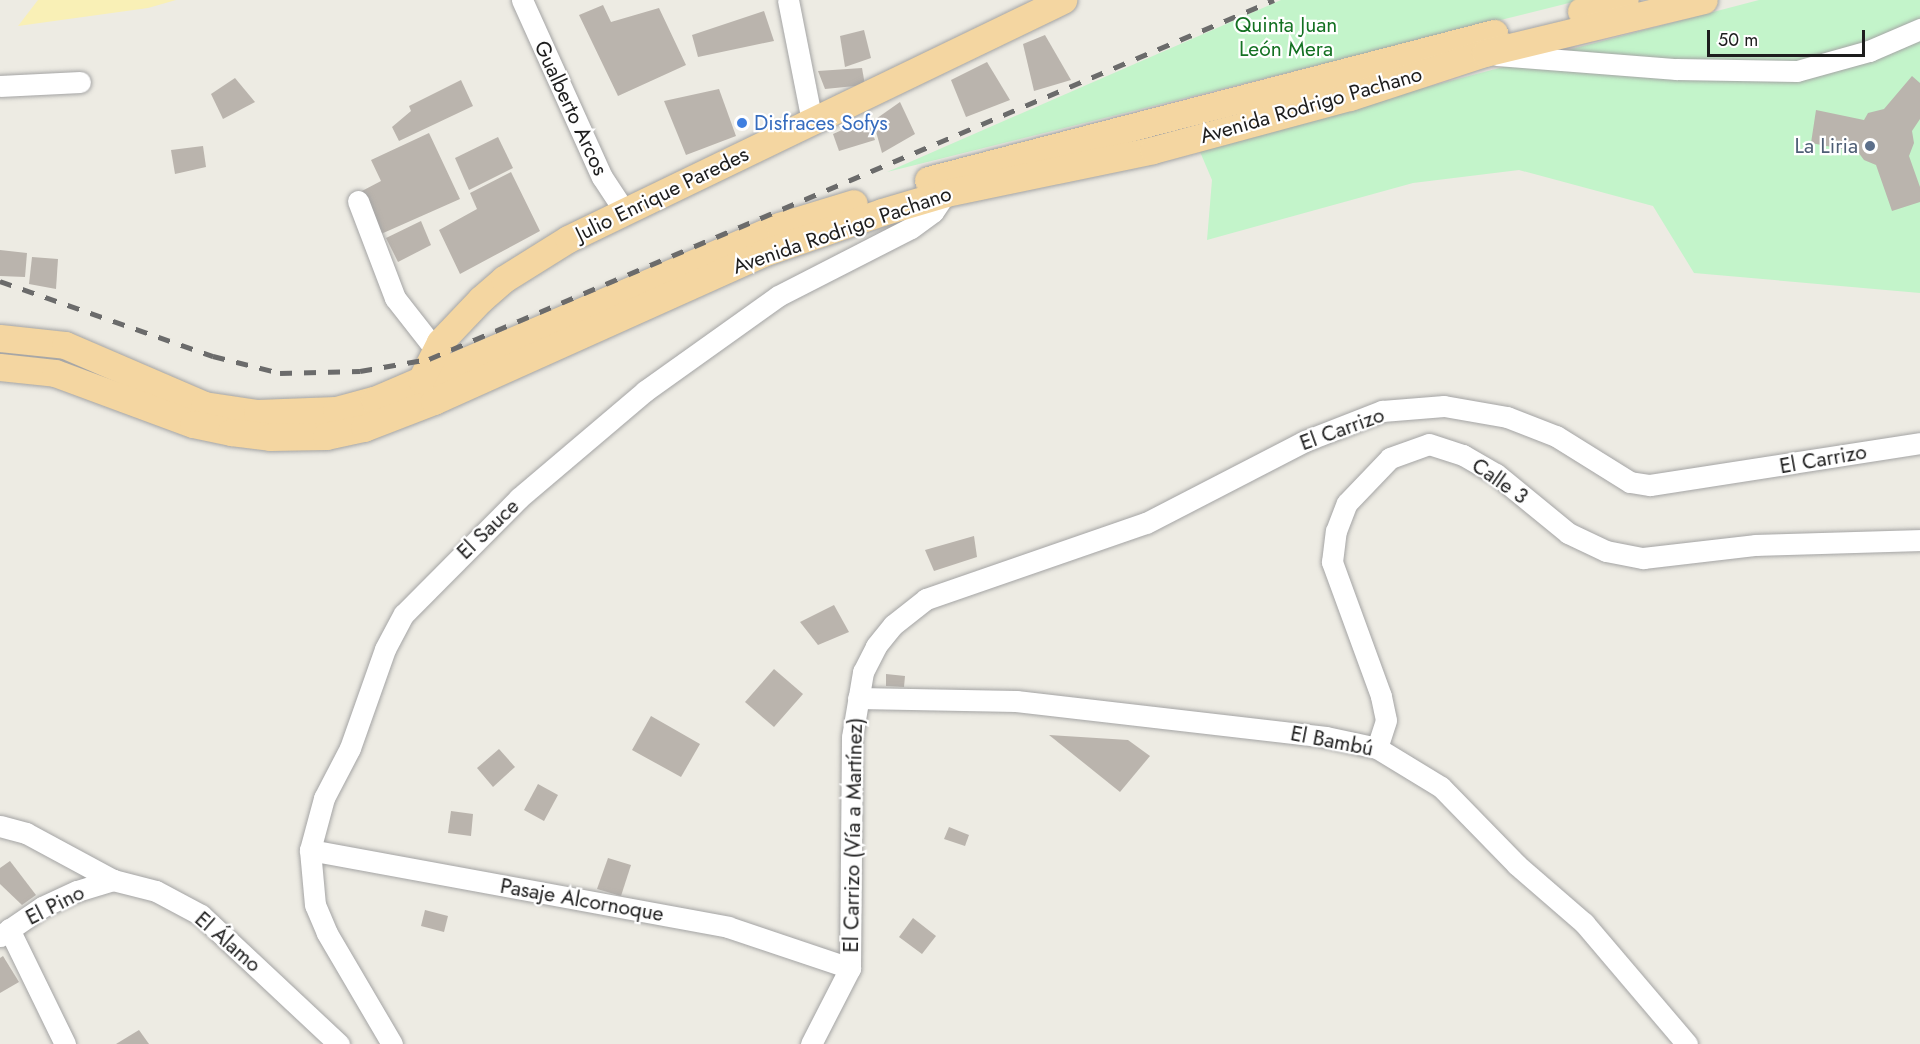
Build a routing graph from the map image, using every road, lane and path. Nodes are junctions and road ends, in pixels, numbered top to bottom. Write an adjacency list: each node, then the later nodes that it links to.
1 (522, 0): 13 (street, Gualberto Arcos)
2 (788, 0): 10 (street)
3 (1063, 0): 10 (main road, Julio Enrique Paredes)
4 (1625, 0): 11 (main road, Avenida Rodrigo Pachano)
5 (1704, 0): 7 (main road, Avenida Rodrigo Pachano)
6 (1920, 29): 7 (street)
7 (1485, 54): 11 (main road, Avenida Rodrigo Pachano)
8 (80, 82): 9 (street)
9 (0, 86)
10 (812, 121): 13 (main road, Julio Enrique Paredes)
11 (945, 184): 17 (main road, Avenida Rodrigo Pachano); 24 (street, El Sauce)
12 (358, 201): 15 (street)
13 (625, 212): 15 (main road, Julio Enrique Paredes)
14 (0, 338): 17 (main road, Avenida Rodrigo Pachano)
15 (435, 349): 17 (main road, Julio Enrique Paredes)
16 (0, 367): 17 (main road, Avenida Rodrigo Pachano)
17 (427, 390)
18 (1920, 443): 20 (street, El Carrizo)
19 (1920, 540): 22 (street, Calle 3)
20 (986, 576): 21 (street, El Carrizo (Vía a Martínez))
21 (858, 698): 22 (street, El Bambú); 27 (street, El Carrizo (Vía a Martínez))
22 (1377, 748): 32 (street, El Bambú)
23 (0, 826): 25 (street, El Álamo)
24 (310, 850): 27 (street, Pasaje Alcornoque); 30 (street, El Sauce)
25 (113, 880): 26 (street, El Pino); 29 (street, El Álamo)
26 (4, 933): 28 (street)
27 (850, 968): 31 (street, El Carrizo (Vía a Martínez))
28 (65, 1044)
29 (339, 1044)
30 (392, 1044)
31 (811, 1044)
32 (1687, 1044)

